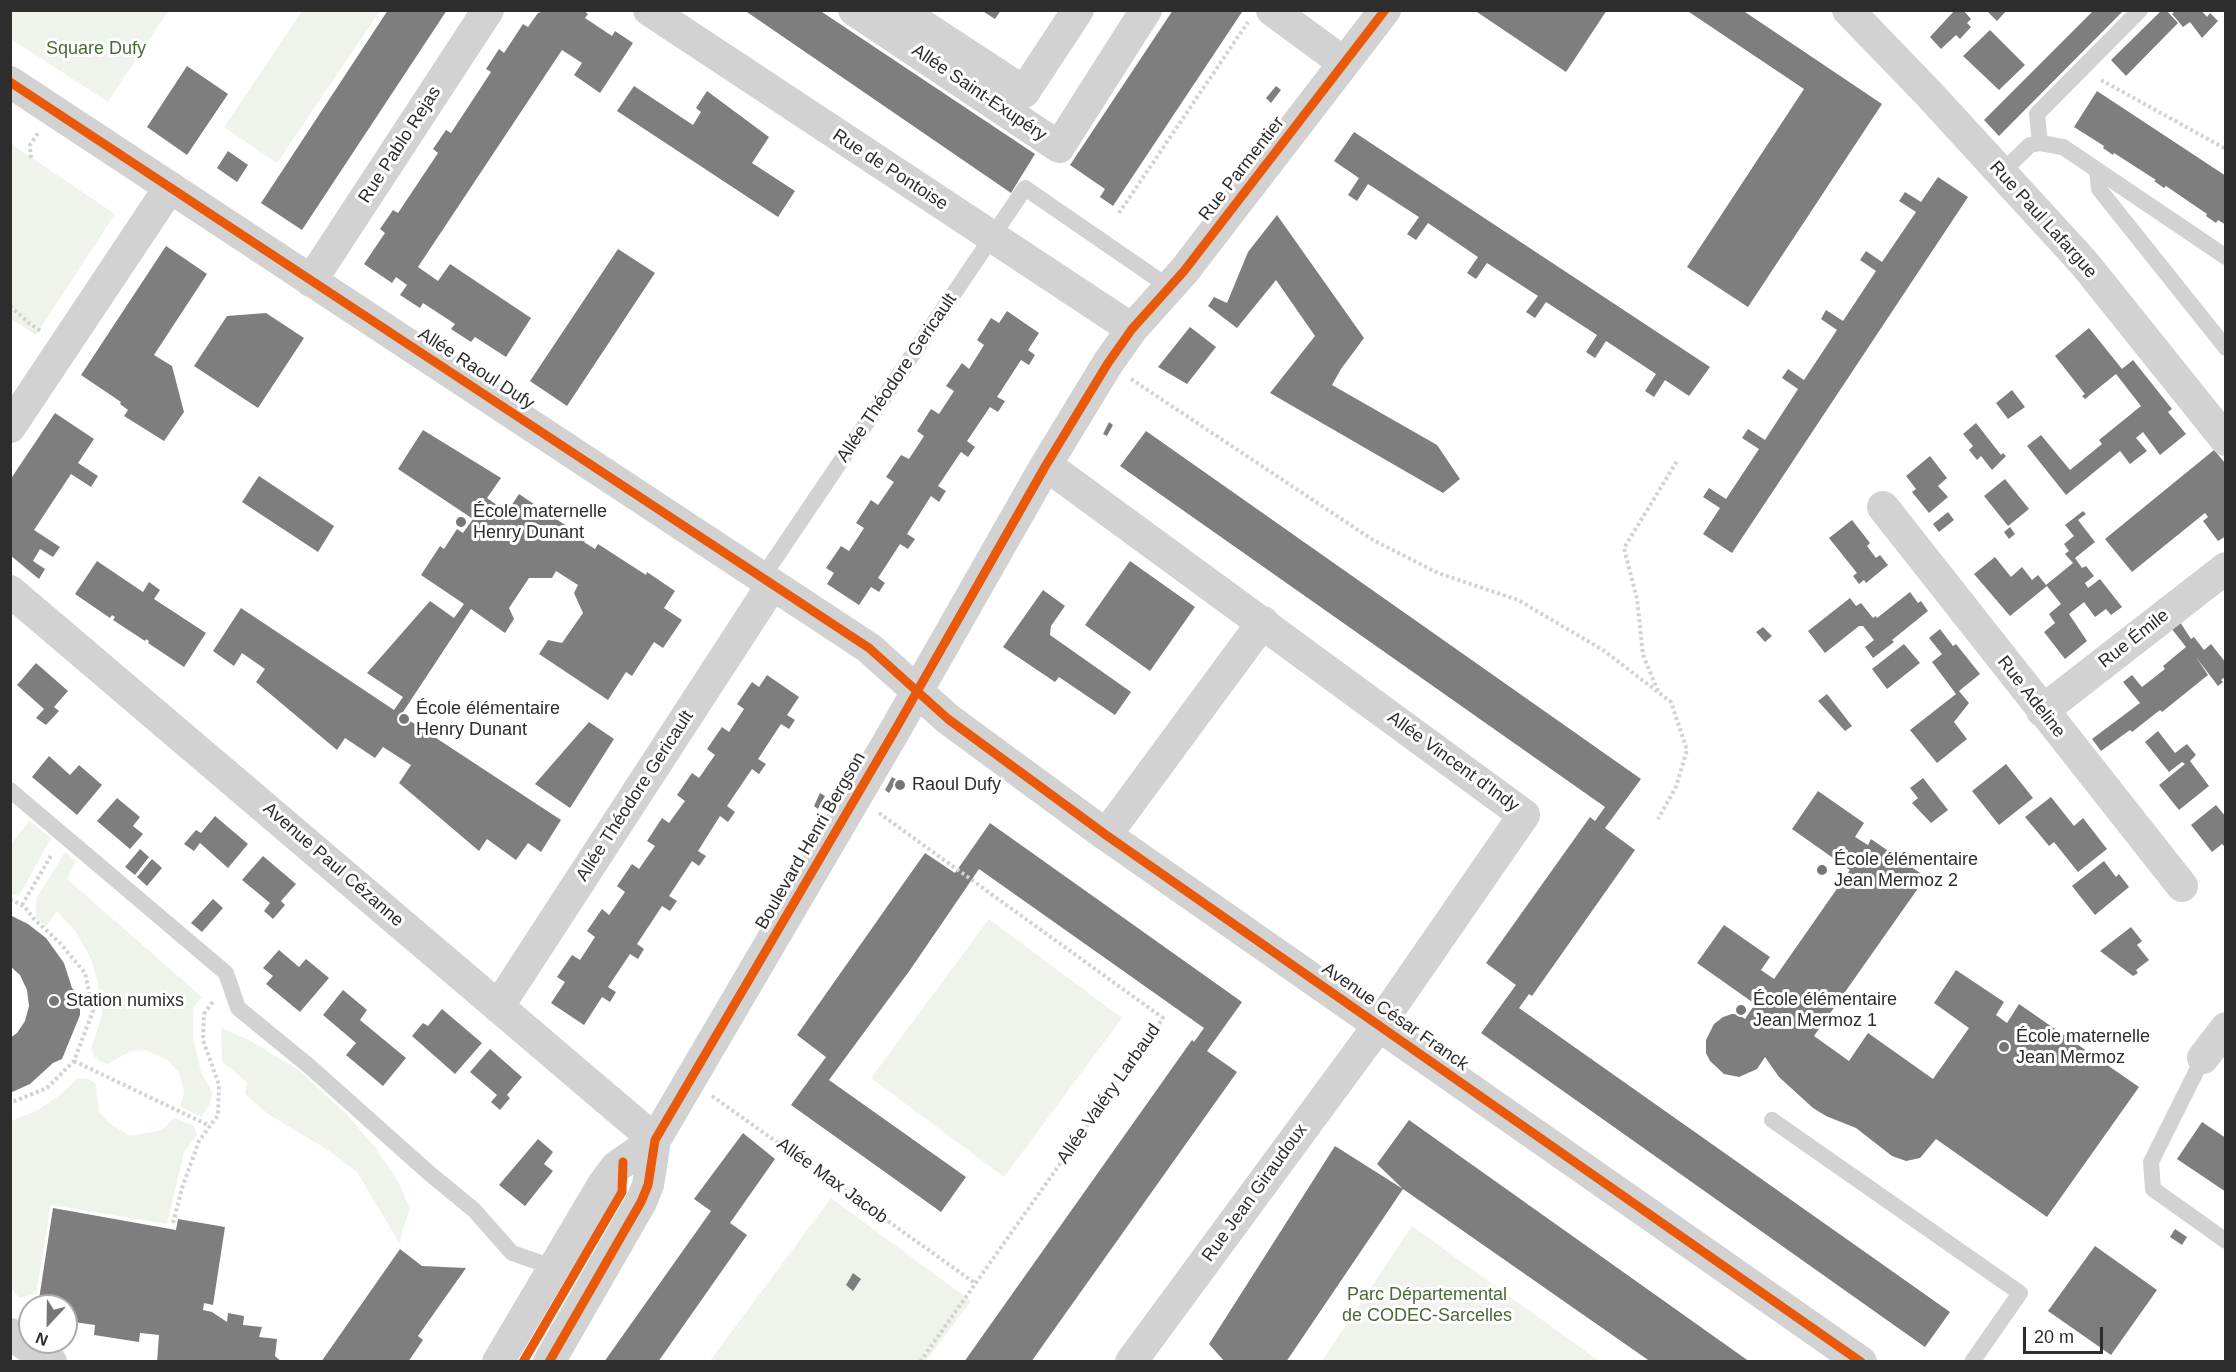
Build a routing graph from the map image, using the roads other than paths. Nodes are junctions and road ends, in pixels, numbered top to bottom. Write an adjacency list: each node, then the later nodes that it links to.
1 (488, 10): 19 (street, Rue Pablo Rejas)
2 (649, 10): 17 (street, Rue de Pontoise)
3 (854, 10): 6 (street, Allée Saint-Exupéry)
4 (898, 10): 5 (street, Allée Saint-Exupéry)
5 (1078, 10)
6 (1146, 10)
7 (1385, 10): 11 (street, Rue Parmentier)
8 (1848, 10): 15 (street, Rue Paul Lafargue)
9 (2140, 10): 13 (lane)
10 (1260, 16): 11 (street)
11 (1344, 63): 20 (street, Rue Parmentier)
12 (10, 82): 16 (street, Allée Raoul Dufy)
13 (2040, 143): 14 (lane); 15 (lane)
14 (2097, 170): 18 (lane); 22 (lane)
15 (2001, 173): 24 (street, Rue Paul Lafargue)
16 (170, 187): 19 (street, Allée Raoul Dufy); 23 (street)
17 (993, 237): 20 (lane, Allée Théodore Gericault); 21 (street, Rue de Pontoise); 28 (lane, Allée Théodore Gericault)
18 (2226, 257)
19 (312, 280): 28 (street, Allée Raoul Dufy)
20 (1169, 287): 21 (street, Rue Parmentier)
21 (1120, 346): 25 (street, Boulevard Henri Bergson)
22 (2226, 348)
23 (10, 427)
24 (2226, 440)
25 (1046, 465): 30 (street, Allée Vincent d'Indy); 31 (street, Boulevard Henri Bergson)
26 (1883, 507): 32 (street, Rue Adeline)
27 (2226, 568): 32 (street, Rue Émile)
28 (767, 581): 31 (street, Allée Raoul Dufy); 36 (street, Allée Théodore Gericault)
29 (13, 599): 36 (street, Avenue Paul Cézanne)
30 (1263, 622): 34 (street); 37 (street, Allée Vincent d'Indy)
31 (918, 691): 34 (street, Avenue César Franck); 41 (street, Boulevard Henri Bergson)
32 (2042, 711): 35 (street, Rue Adeline)
33 (10, 790): 43 (lane)
34 (1106, 835): 37 (street, Avenue César Franck)
35 (2182, 886)
36 (498, 1007): 41 (street, Avenue Paul Cézanne)
37 (1378, 1025): 48 (street, Rue Jean Giraudoux); 49 (street, Avenue César Franck)
38 (2226, 1028): 39 (street)
39 (2203, 1058): 42 (lane)
40 (1772, 1120): 50 (lane)
41 (655, 1140): 43 (street, Boulevard Henri Bergson); 47 (street, Boulevard Henri Bergson)
42 (2226, 1241)
43 (553, 1268): 46 (street, Boulevard Henri Bergson)
44 (10, 1334): 45 (street)
45 (51, 1362)
46 (498, 1362)
47 (549, 1362)
48 (1131, 1362)
49 (1861, 1362)
50 (1972, 1362)

